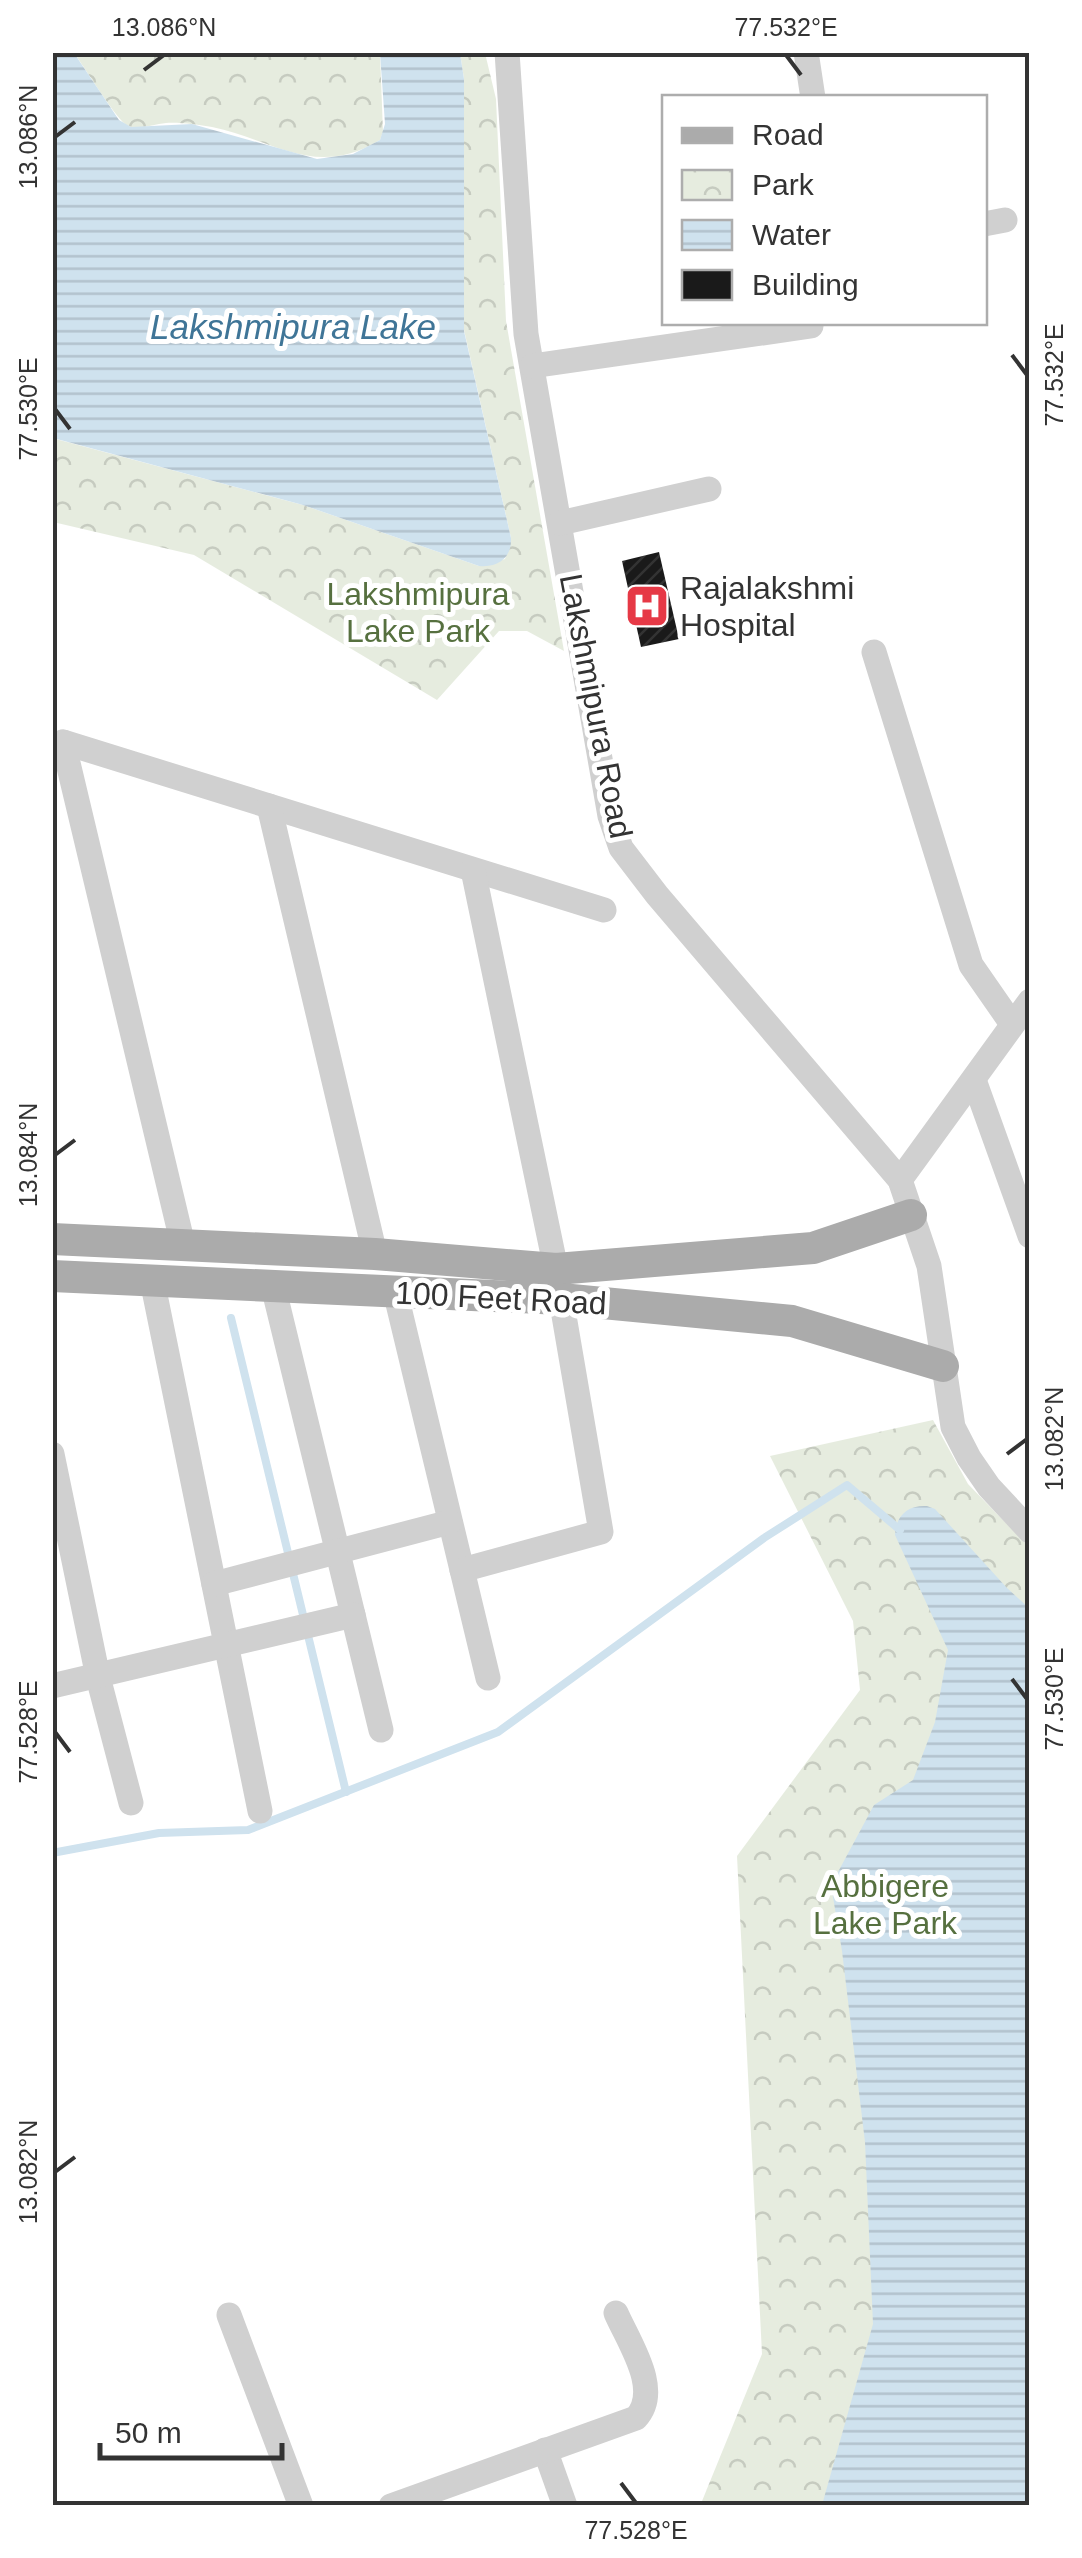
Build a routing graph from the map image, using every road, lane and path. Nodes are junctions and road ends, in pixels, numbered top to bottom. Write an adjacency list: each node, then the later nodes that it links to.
1 (507, 52): 5 (street, Lakshmipura Road)
2 (806, 52): 3 (street)
3 (813, 95)
4 (811, 326): 5 (street)
5 (532, 366): 7 (street, Lakshmipura Road)
6 (709, 489): 7 (street)
7 (560, 523): 15 (street, Lakshmipura Road)
8 (874, 652): 13 (street)
9 (269, 806): 10 (street); 19 (street); 20 (street)
10 (473, 870): 11 (street); 23 (street)
11 (604, 910)
12 (1030, 1001): 13 (street)
13 (1012, 1024): 14 (street)
14 (974, 1080): 15 (street); 17 (street)
15 (900, 1180): 16 (street, Lakshmipura Road)
16 (912, 1214): 23 (main road, 100 Feet Road); 26 (street, Lakshmipura Road)
17 (1030, 1236)
18 (52, 1240): 19 (main road, 100 Feet Road)
19 (183, 1245): 20 (main road, 100 Feet Road)
20 (375, 1254): 23 (main road, 100 Feet Road)
21 (52, 1276): 22 (main road, 100 Feet Road)
22 (152, 1280): 24 (main road, 100 Feet Road); 32 (street)
23 (559, 1284): 25 (main road, 100 Feet Road); 26 (main road, 100 Feet Road); 31 (street)
24 (273, 1286): 25 (main road, 100 Feet Road); 30 (street)
25 (395, 1292): 28 (street)
26 (943, 1366): 29 (street, Lakshmipura Road)
27 (54, 1468): 35 (street)
28 (450, 1522): 30 (street); 31 (street)
29 (1030, 1531)
30 (337, 1552): 32 (street); 33 (street)
31 (462, 1570): 36 (street)
32 (214, 1584): 34 (street)
33 (352, 1615): 34 (street); 38 (street)
34 (228, 1645): 35 (street); 40 (street)
35 (98, 1677): 37 (street); 39 (street)
36 (488, 1678)
37 (52, 1686)
38 (381, 1730)
39 (131, 1804)
40 (260, 1810)
41 (616, 2313): 43 (street)
42 (229, 2315): 45 (street)
43 (545, 2450): 44 (street); 48 (street)
44 (468, 2478): 46 (street); 47 (street)
45 (300, 2506)
46 (391, 2506)
47 (459, 2506)
48 (565, 2506)

